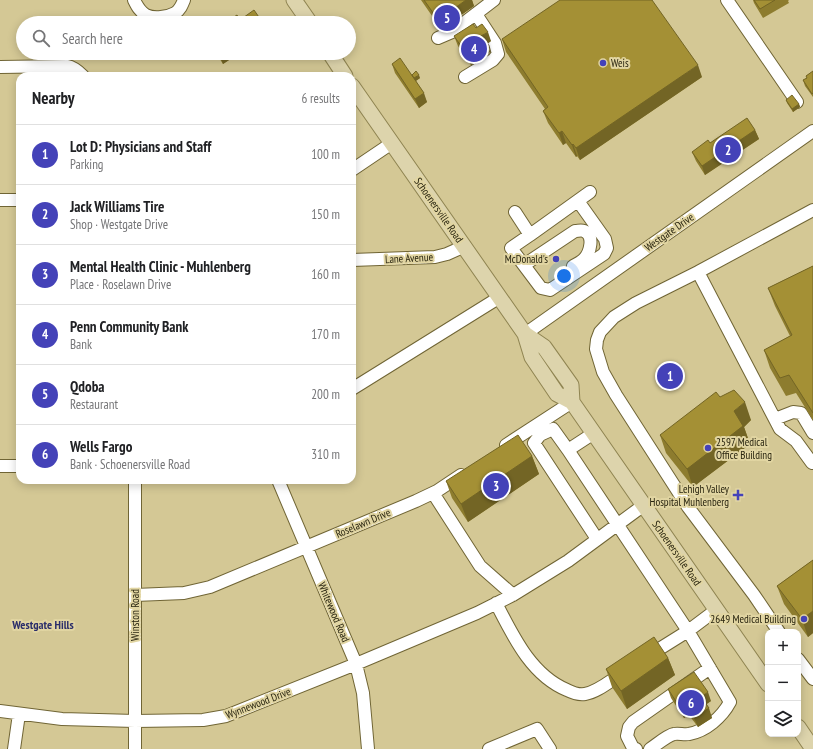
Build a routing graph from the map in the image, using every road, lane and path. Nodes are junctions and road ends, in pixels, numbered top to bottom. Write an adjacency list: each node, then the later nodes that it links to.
1 (134, 0): 7 (street)
2 (184, 0): 8 (street)
3 (294, 0): 9 (main road)
4 (494, 0): 6 (street)
5 (727, 0): 17 (street)
6 (476, 14): 10 (street); 15 (street)
7 (152, 16)
8 (161, 16)
9 (305, 16)
10 (438, 38)
11 (335, 60): 14 (main road)
12 (0, 67): 13 (street)
13 (78, 72)
14 (342, 72)
15 (465, 77)
16 (356, 92): 19 (main road, Schoenersville Road)
17 (797, 102)
18 (813, 131): 34 (street, Westgate Drive)
19 (392, 143): 20 (street); 28 (main road, Schoenersville Road)
20 (356, 167)
21 (590, 192): 24 (street)
22 (0, 200): 23 (street)
23 (16, 200)
24 (578, 201): 27 (street); 32 (street)
25 (813, 210): 31 (street)
26 (515, 212): 27 (street)
27 (530, 235): 30 (street)
28 (465, 246): 29 (street, Lane Avenue); 33 (main road, Schoenersville Road)
29 (356, 260)
30 (524, 265): 32 (street); 32 (street)
31 (698, 272): 37 (street); 58 (street)
32 (541, 288)
33 (500, 298): 34 (main road, Schoenersville Road); 35 (street)
34 (525, 334): 36 (main road, Schoenersville Road)
35 (356, 387)
36 (572, 402): 38 (street); 39 (main road, Schoenersville Road)
37 (775, 420): 40 (street); 43 (street)
38 (537, 431): 41 (street); 42 (street); 52 (street)
39 (594, 433): 41 (street); 50 (main road, Schoenersville Road)
40 (813, 433)
41 (568, 450): 51 (street)
42 (494, 454)
43 (813, 461)
44 (0, 466): 45 (street)
45 (16, 466)
46 (469, 470): 49 (street, Roselawn Drive)
47 (135, 484): 54 (street, Winston Road)
48 (280, 484): 53 (street, Whitewood Road)
49 (433, 493): 53 (street, Roselawn Drive); 55 (street)
50 (644, 506): 51 (street, Wynnewood Drive); 57 (main road, Schoenersville Road)
51 (617, 525): 52 (street, Wynnewood Drive); 59 (street)
52 (597, 539): 55 (street, Wynnewood Drive)
53 (306, 547): 54 (street, Roselawn Drive); 61 (street, Whitewood Road)
54 (135, 595): 67 (street, Winston Road)
55 (513, 595): 56 (street, Wynnewood Drive)
56 (496, 604): 59 (street); 61 (street, Wynnewood Drive)
57 (716, 610): 59 (street); 64 (main road, Schoenersville Road)
58 (777, 629)
59 (688, 631): 62 (street)
60 (801, 663): 63 (street)
61 (356, 664): 67 (street, Wynnewood Drive); 72 (street, Whitewood Road)
62 (710, 668): 75 (street); 76 (street)
63 (813, 679)
64 (765, 680)
65 (0, 711): 66 (street, Wynnewood Drive)
66 (19, 714): 67 (street, Wynnewood Drive); 70 (street)
67 (135, 721): 71 (street, Winston Road)
68 (801, 731): 69 (main road)
69 (813, 748)
70 (14, 749)
71 (135, 749)
72 (368, 749)
73 (489, 749): 74 (street)
74 (550, 749)
75 (636, 749)
76 (650, 749)

